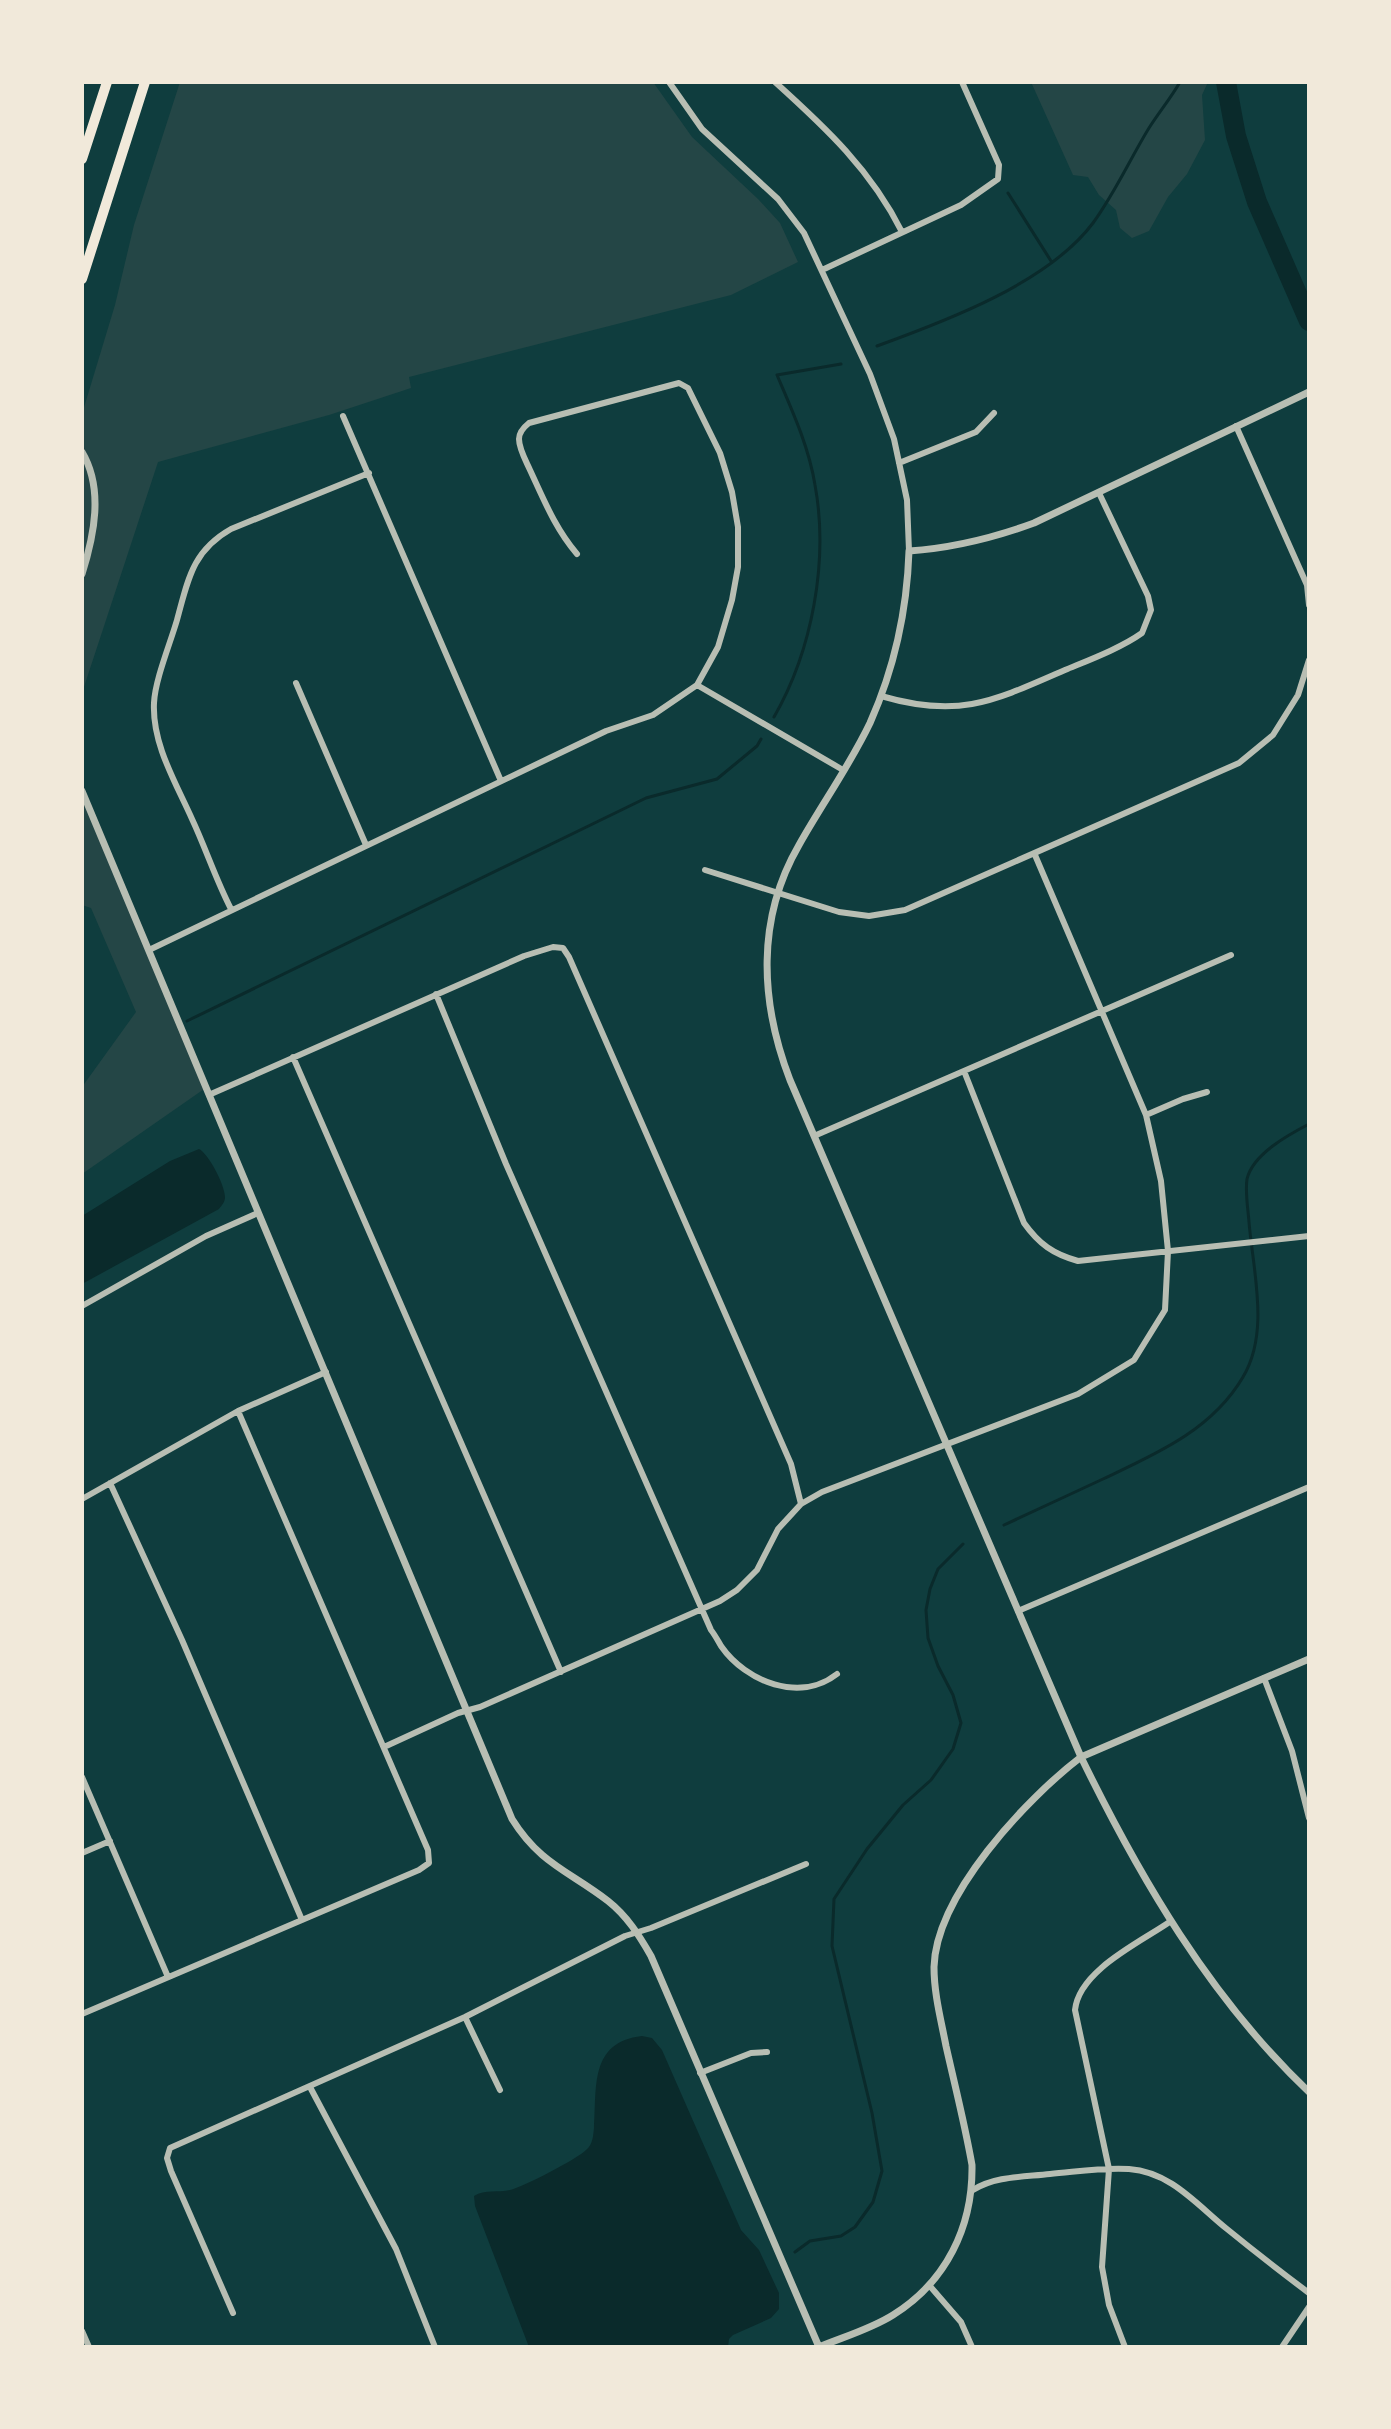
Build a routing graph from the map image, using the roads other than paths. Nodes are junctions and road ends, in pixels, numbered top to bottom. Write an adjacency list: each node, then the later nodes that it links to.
1 (107, 82): 6 (highway)
2 (145, 82): 9 (highway)
3 (669, 82): 8 (street)
4 (775, 82): 7 (street)
5 (962, 82): 7 (street)
6 (82, 159)
7 (902, 232): 8 (street)
8 (822, 270): 15 (street)
9 (82, 279)
10 (1309, 392): 13 (street)
11 (994, 413): 15 (street)
12 (343, 416): 16 (street)
13 (1236, 426): 17 (street); 21 (street)
14 (82, 452): 20 (street)
15 (899, 463): 18 (street)
16 (369, 473): 27 (street); 33 (street)
17 (1099, 493): 18 (street); 25 (street)
18 (909, 551): 25 (street)
19 (577, 554): 24 (street)
20 (82, 574)
21 (1309, 605)
22 (1309, 660): 30 (street)
23 (296, 683): 29 (street)
24 (697, 685): 26 (street); 27 (street)
25 (881, 696): 26 (street)
26 (843, 770): 32 (street)
27 (501, 781): 29 (street)
28 (82, 791): 34 (street)
29 (366, 845): 33 (street)
30 (1035, 855): 32 (street); 37 (street)
31 (705, 870): 32 (street)
32 (777, 893): 43 (street)
33 (231, 909): 34 (street)
34 (149, 950): 41 (street)
35 (1231, 955): 37 (street)
36 (436, 994): 38 (street); 54 (street); 55 (street)
37 (1103, 1011): 39 (street); 42 (street)
38 (293, 1057): 41 (street); 58 (street)
39 (964, 1071): 43 (street); 46 (street)
40 (1207, 1092): 42 (street)
41 (211, 1094): 44 (street)
42 (1146, 1115): 46 (street)
43 (814, 1136): 50 (street)
44 (258, 1213): 47 (street); 48 (street)
45 (1309, 1236): 46 (street)
46 (1168, 1251): 50 (street)
47 (82, 1306)
48 (326, 1372): 49 (street); 61 (street)
49 (238, 1411): 51 (street); 62 (street)
50 (947, 1445): 54 (street); 56 (street)
51 (110, 1483): 53 (street); 69 (street)
52 (1309, 1487): 56 (street)
53 (82, 1499)
54 (801, 1504): 55 (street)
55 (702, 1610): 58 (street); 59 (street)
56 (1018, 1611): 63 (street)
57 (1309, 1659): 60 (street)
58 (561, 1672): 61 (street)
59 (837, 1674)
60 (1264, 1678): 63 (street); 65 (street)
61 (469, 1710): 62 (street); 71 (street)
62 (384, 1747): 69 (street)
63 (1081, 1757): 70 (street); 81 (street)
64 (82, 1777): 66 (street)
65 (1309, 1818)
66 (110, 1841): 67 (street); 72 (street)
67 (82, 1853)
68 (806, 1864): 71 (street)
69 (302, 1920): 72 (street)
70 (1171, 1921): 79 (street); 80 (street)
71 (638, 1932): 74 (street); 76 (street)
72 (168, 1977): 73 (street)
73 (82, 2014)
74 (465, 2017): 77 (street); 78 (street)
75 (767, 2052): 76 (street)
76 (700, 2073): 89 (street)
77 (310, 2087): 85 (street); 88 (street)
78 (500, 2090)
79 (1309, 2092)
80 (1109, 2169): 81 (street); 83 (street); 91 (street)
81 (973, 2190): 82 (street)
82 (929, 2285): 89 (street); 90 (street)
83 (1309, 2293)
84 (1309, 2307): 92 (street)
85 (233, 2313)
86 (82, 2331): 87 (street)
87 (89, 2347)
88 (435, 2347)
89 (819, 2347)
90 (972, 2347)
91 (1125, 2347)
92 (1282, 2347)

